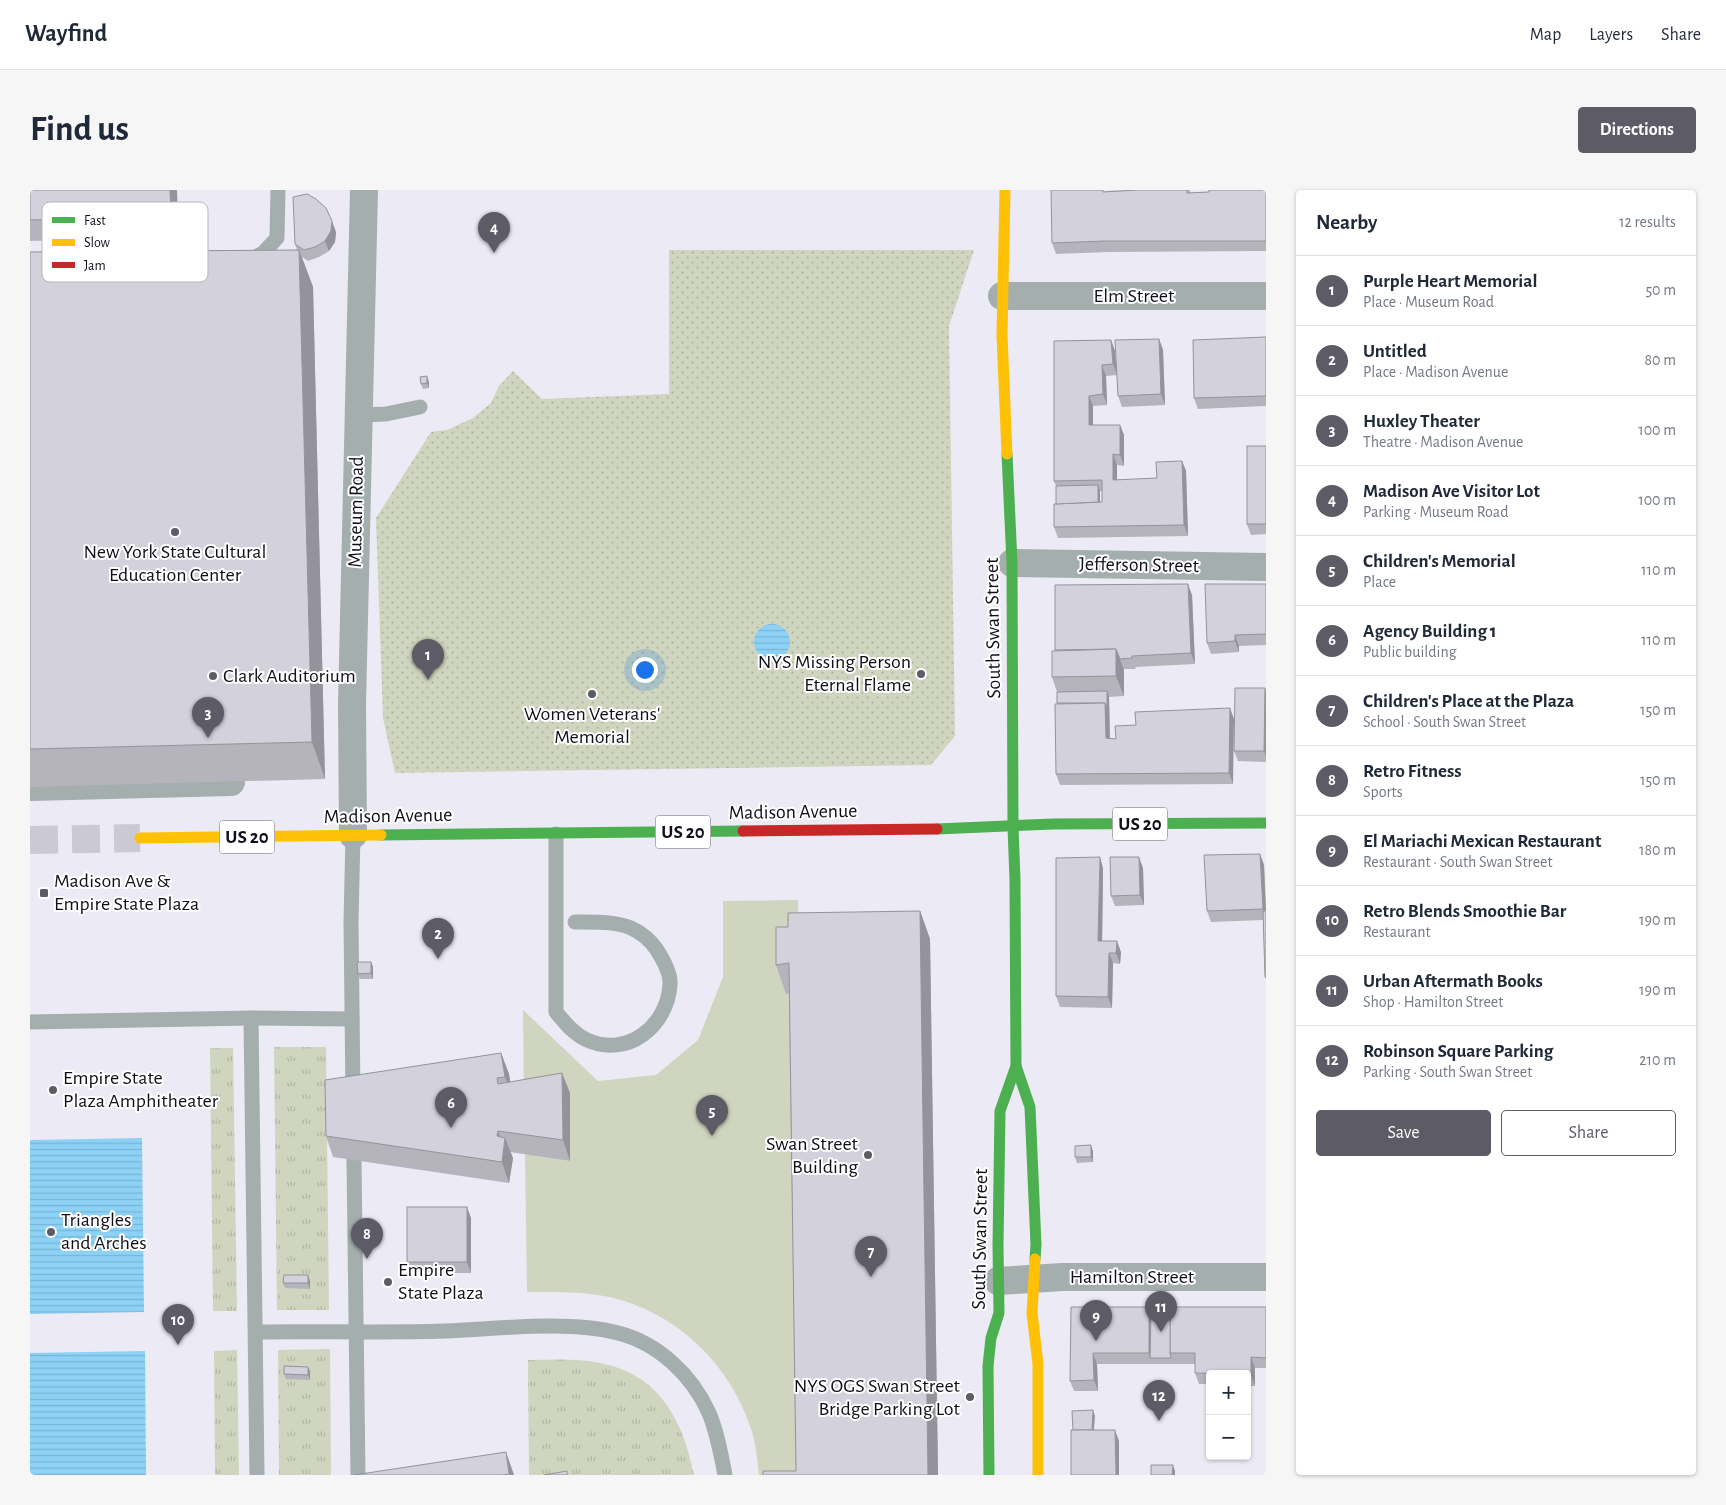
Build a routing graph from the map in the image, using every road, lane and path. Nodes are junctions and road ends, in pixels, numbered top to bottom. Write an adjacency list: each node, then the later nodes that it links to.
1 (278, 190): 4 (lane)
2 (364, 190): 8 (street, Museum Road)
3 (1004, 190): 5 (main road, South Swan Street)
4 (232, 264)
5 (1002, 296): 6 (street, Elm Street); 9 (main road, South Swan Street)
6 (1266, 296)
7 (420, 407): 8 (lane)
8 (358, 415): 16 (street, Museum Road)
9 (1012, 563): 10 (street, Jefferson Street); 14 (main road, South Swan Street)
10 (1266, 567)
11 (232, 782): 12 (street)
12 (30, 787)
13 (1266, 824): 14 (main road, Madison Avenue / US 20)
14 (1013, 827): 15 (main road, Madison Avenue / US 20); 22 (main road, South Swan Street)
15 (556, 834): 16 (main road, Madison Avenue / US 20); 18 (lane)
16 (353, 835): 17 (main road, Madison Avenue / US 20); 20 (lane)
17 (140, 838)
18 (575, 922)
19 (251, 1018): 20 (lane); 21 (lane); 29 (lane)
20 (352, 1019): 23 (lane)
21 (30, 1022)
22 (1016, 1066): 26 (main road, South Swan Street); 27 (main road, South Swan Street)
23 (353, 1097)
24 (354, 1160): 28 (lane)
25 (1266, 1277): 26 (street, Hamilton Street)
26 (1035, 1279): 27 (street, Hamilton Street); 34 (main road, South Swan Street)
27 (998, 1281): 33 (main road, South Swan Street)
28 (356, 1331): 29 (lane); 31 (lane); 32 (lane)
29 (256, 1332): 30 (lane)
30 (257, 1475)
31 (358, 1475)
32 (725, 1475)
33 (989, 1475)
34 (1038, 1475)

